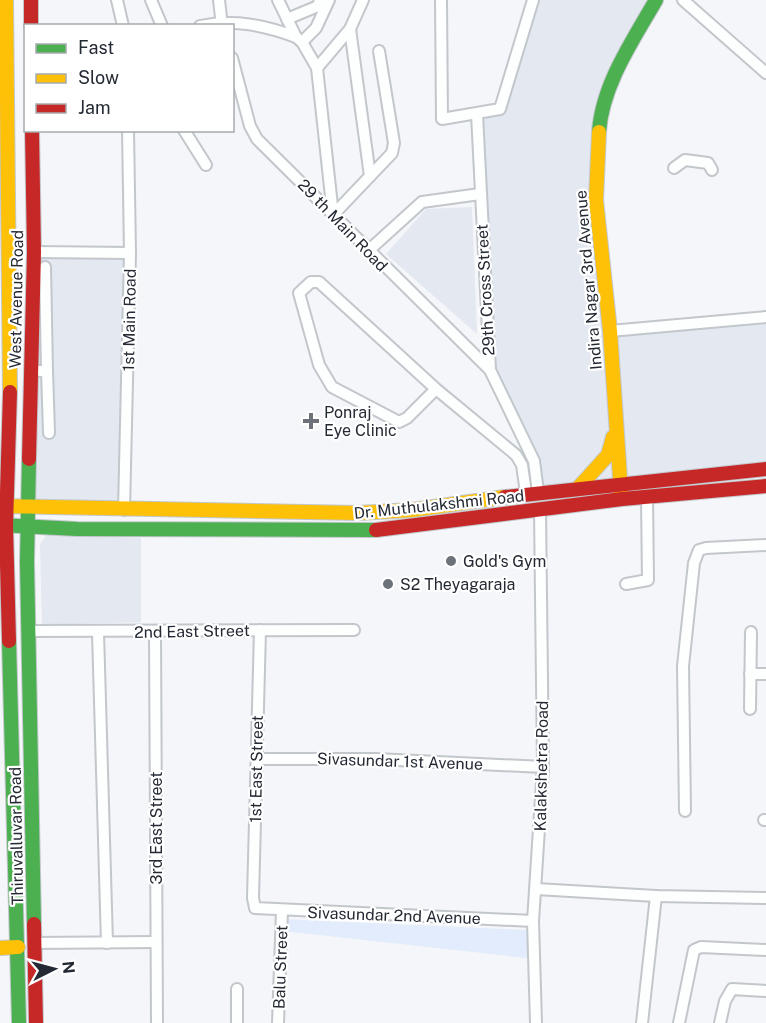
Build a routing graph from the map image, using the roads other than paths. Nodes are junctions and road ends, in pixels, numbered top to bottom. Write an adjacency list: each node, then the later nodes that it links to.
1 (6, 0): 25 (main road, West Avenue Road)
2 (31, 0): 16 (main road)
3 (117, 0): 17 (street)
4 (151, 0): 18 (street)
5 (219, 0): 15 (street)
6 (278, 0): 14 (street)
7 (320, 0): 14 (street)
8 (329, 0): 20 (street)
9 (363, 0): 19 (street)
10 (441, 0): 26 (street)
11 (533, 0): 26 (street)
12 (656, 0): 42 (main road, Indira Nagar 3rd Avenue)
13 (683, 0): 24 (street)
14 (287, 19): 20 (street)
15 (221, 23): 20 (street)
16 (31, 24)
17 (123, 24)
18 (161, 24)
19 (350, 29): 23 (street); 33 (street)
20 (299, 39): 23 (street)
21 (379, 51): 33 (street)
22 (234, 66): 36 (street, 29 th Main Road)
23 (317, 68): 36 (street)
24 (766, 73)
25 (3, 86): 34 (main road, West Avenue Road)
26 (477, 114): 35 (street, 29th Cross Street)
27 (32, 132): 38 (main road, West Avenue Road)
28 (128, 132): 39 (street, 1st Main Road)
29 (185, 132): 30 (street)
30 (206, 165)
31 (674, 168): 32 (street)
32 (712, 170)
33 (370, 176): 36 (street)
34 (4, 188): 46 (main road, West Avenue Road)
35 (480, 194): 37 (street); 43 (street, 29th Cross Street)
36 (333, 215): 37 (street, 29 th Main Road)
37 (368, 251): 43 (street, 29 th Main Road)
38 (34, 252): 39 (street); 45 (main road, West Avenue Road)
39 (130, 253): 64 (street, 1st Main Road)
40 (45, 267): 44 (street)
41 (766, 317): 42 (street)
42 (610, 331): 48 (main road, Indira Nagar 3rd Avenue)
43 (490, 370): 53 (street, 29th Cross Street)
44 (46, 371): 45 (street); 49 (street)
45 (31, 373): 50 (main road, West Avenue Road)
46 (5, 375): 55 (main road, West Avenue Road)
47 (436, 389): 47 (street); 52 (street)
48 (615, 431): 54 (main road, Indira Nagar 3rd Avenue); 57 (main road)
49 (49, 433)
50 (29, 468): 62 (main road, Thiruvalluvar Road)
51 (766, 469): 54 (main road, Dr. Muthulakshmi Road)
52 (523, 471): 53 (street); 58 (street)
53 (536, 472): 58 (street, 29th Cross Street)
54 (620, 483): 57 (main road, Dr. Muthulakshmi Road); 60 (main road, Indira Nagar 3rd Avenue)
55 (4, 485): 61 (main road, West Avenue Road)
56 (766, 486): 59 (main road, Dr. Muthulakshmi Road)
57 (579, 488): 58 (main road, Dr. Muthulakshmi Road)
58 (532, 493): 64 (main road, Dr. Muthulakshmi Road)
59 (647, 497): 60 (main road, Dr. Muthulakshmi Road); 68 (street)
60 (622, 499): 63 (main road, Dr. Muthulakshmi Road)
61 (4, 506): 62 (main road, Dr. Muthulakshmi Road); 65 (main road, West Avenue Road)
62 (28, 508): 64 (main road, Dr. Muthulakshmi Road); 66 (main road, Thiruvalluvar Road)
63 (540, 509): 66 (main road, Dr. Muthulakshmi Road); 79 (street, Kalakshetra Road)
64 (124, 510)
65 (3, 526): 66 (main road, Dr. Muthulakshmi Road); 80 (main road, West Avenue Road)
66 (28, 528): 71 (main road, Thiruvalluvar Road)
67 (766, 545): 81 (street)
68 (626, 584)
69 (260, 630): 70 (street, 2nd East Street); 74 (street, 2nd East Street); 78 (street, 1st East Street)
70 (354, 630)
71 (29, 631): 72 (street, 2nd East Street); 89 (main road, Thiruvalluvar Road)
72 (98, 632): 74 (street, 2nd East Street); 90 (street)
73 (752, 632): 75 (street)
74 (155, 633): 88 (street, 3rd East Street)
75 (750, 674): 76 (street); 77 (street)
76 (766, 674)
77 (750, 709)
78 (257, 759): 79 (street, Sivasundar 1st Avenue); 85 (street, 1st East Street)
79 (543, 767): 82 (street, Kalakshetra Road)
80 (7, 786): 91 (main road, West Avenue Road)
81 (684, 811)
82 (536, 889): 83 (street); 87 (street, Kalakshetra Road)
83 (656, 896): 84 (street); 102 (street)
84 (766, 898)
85 (255, 908): 86 (street, Sivasundar 2nd Avenue)
86 (282, 910): 87 (street, Sivasundar 2nd Avenue); 100 (street, Balu Street)
87 (533, 921): 101 (street, Kalakshetra Road)
88 (156, 942): 90 (street); 98 (street, 3rd East Street)
89 (34, 943): 90 (street); 97 (main road, Thiruvalluvar Road)
90 (107, 943)
91 (18, 947): 92 (main road); 96 (main road)
92 (0, 948)
93 (766, 950): 103 (street)
94 (237, 989): 99 (street)
95 (766, 991): 104 (street)
96 (19, 1023)
97 (36, 1023)
98 (157, 1023)
99 (237, 1023)
100 (278, 1023)
101 (536, 1023)
102 (642, 1023)
103 (679, 1023)
104 (720, 1023)

